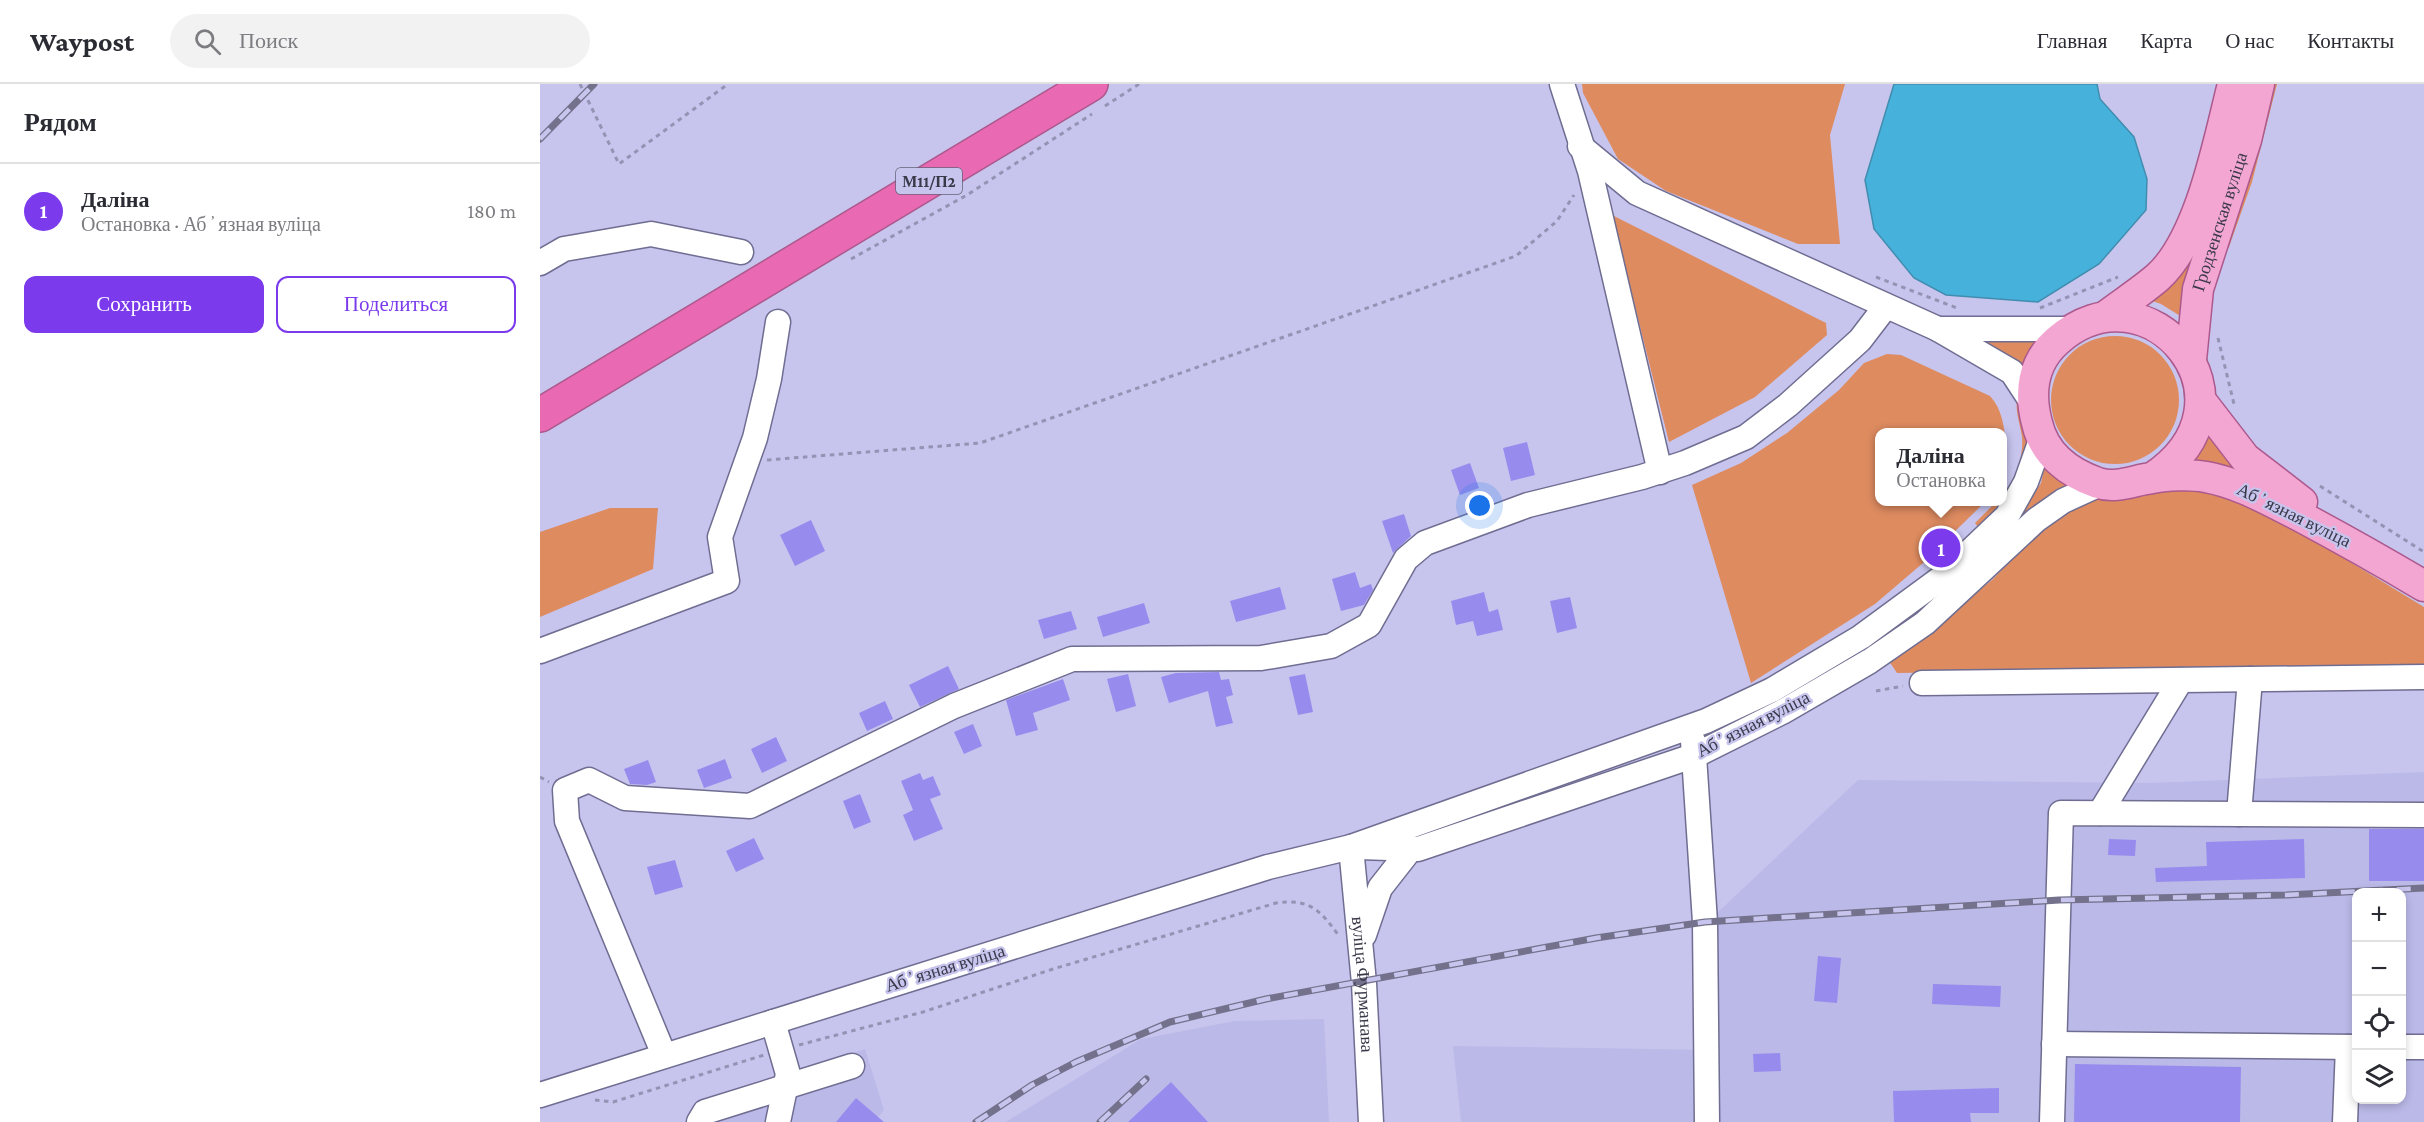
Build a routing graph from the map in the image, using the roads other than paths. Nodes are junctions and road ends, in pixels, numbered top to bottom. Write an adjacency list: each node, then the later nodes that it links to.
1 (1091, 84): 8 (highway, М11/П2)
2 (1562, 84): 5 (street)
3 (2234, 84): 10 (main road, Гродзенская вуліца)
4 (2259, 84): 14 (main road, Гродзенская вуліца)
5 (1580, 146): 9 (street); 20 (street)
6 (741, 252): 7 (street)
7 (540, 263)
8 (767, 279): 15 (highway, М11/П2); 18 (highway, М11/П2)
9 (1886, 306): 13 (street); 20 (street)
10 (2106, 316): 12 (main road, Абʼязная вуліца); 14 (main road, Абʼязная вуліца)
11 (778, 322): 25 (street)
12 (2071, 328): 13 (street); 16 (main road, Абʼязная вуліца)
13 (1938, 329): 16 (street)
14 (2191, 360): 17 (main road, Абʼязная вуліца)
15 (540, 398)
16 (2031, 401): 19 (main road, Абʼязная вуліца)
17 (2201, 401): 21 (main road, Абʼязная вуліца); 23 (main road, Абʼязная вуліца)
18 (540, 415)
19 (2041, 440): 22 (main road, Абʼязная вуліца); 30 (street, Абʼязная вуліца)
20 (1660, 472): 43 (street)
21 (2152, 478): 22 (main road, Абʼязная вуліца); 23 (main road, Абʼязная вуліца)
22 (2100, 484): 31 (street, Абʼязная вуліца)
23 (2363, 550): 24 (main road, Абʼязная вуліца)
24 (2424, 586)
25 (540, 651)
26 (2424, 677): 27 (street)
27 (2250, 679): 28 (street); 33 (street)
28 (2181, 680): 29 (street); 32 (street)
29 (1922, 683)
30 (1691, 727): 31 (street); 35 (street, Абʼязная вуліца)
31 (1696, 754): 36 (street, Абʼязная вуліца); 50 (street)
32 (2100, 813): 33 (street); 39 (street)
33 (2239, 814): 34 (street)
34 (2424, 815)
35 (1351, 847): 36 (street, Абʼязная вуліца); 37 (street, вуліца Фурманава); 38 (street, Абʼязная вуліца)
36 (1409, 851): 37 (street)
37 (1350, 942): 49 (street, вуліца Фурманава)
38 (773, 1022): 43 (street, Абʼязная вуліца); 45 (street)
39 (2054, 1044): 40 (street); 51 (street)
40 (2352, 1047): 52 (street)
41 (2406, 1047): 42 (street)
42 (2424, 1047)
43 (664, 1055): 46 (street, Абʼязная вуліца)
44 (852, 1066): 45 (street)
45 (785, 1084): 47 (street); 48 (street)
46 (540, 1095)
47 (699, 1122)
48 (778, 1122)
49 (1371, 1122)
50 (1707, 1122)
51 (2052, 1122)
52 (2345, 1122)

